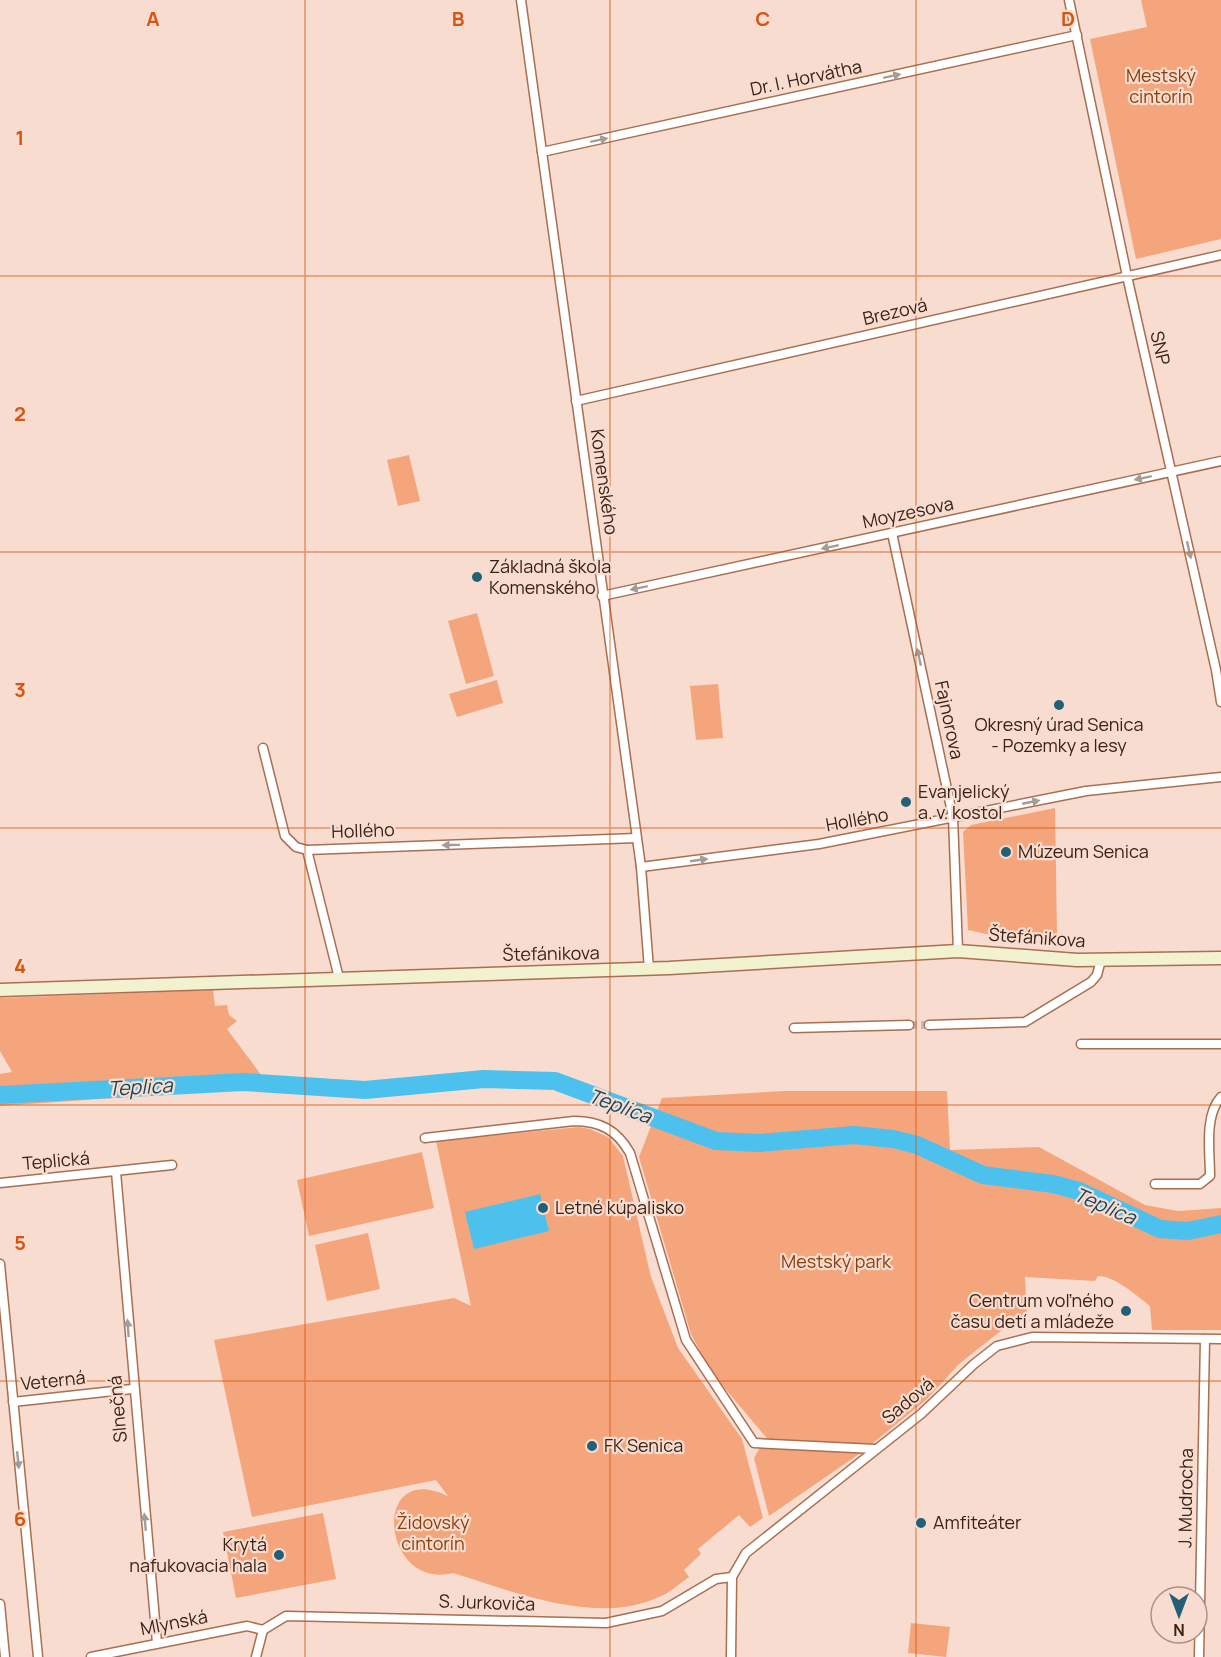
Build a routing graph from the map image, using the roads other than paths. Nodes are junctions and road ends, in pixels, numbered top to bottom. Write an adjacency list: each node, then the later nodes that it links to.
1 (521, 0): 4 (street, Komenského)
2 (1069, 0): 3 (street, SNP)
3 (1077, 35): 4 (street, Dr. I. Horvátha, one-way to 3); 6 (street, SNP)
4 (542, 152): 7 (street, Komenského)
5 (1221, 255): 6 (street, Brezová)
6 (1126, 276): 7 (street, Brezová); 9 (street, SNP)
7 (576, 400): 11 (street, Komenského)
8 (1221, 461): 9 (street, Moyzesova)
9 (1172, 472): 10 (street, Moyzesova, one-way to 10); 13 (street, SNP, one-way to 13)
10 (892, 533): 11 (street, Moyzesova, one-way to 11); 17 (street, Fajnorova, one-way to 10)
11 (602, 596): 18 (street, Komenského)
12 (1221, 642): 13 (street)
13 (1210, 643): 14 (street, SNP)
14 (1221, 702)
15 (263, 748): 19 (street, Hollého)
16 (1221, 777): 17 (street, Hollého, one-way to 16)
17 (953, 817): 20 (street, Hollého, one-way to 17); 21 (street, Fajnorova)
18 (636, 838): 19 (street, Hollého, one-way to 19); 20 (street, Komenského)
19 (307, 850): 25 (street, Hollého)
20 (641, 867): 24 (street, Komenského)
21 (958, 951): 23 (street, Štefánikova); 24 (street, Štefánikova)
22 (1221, 958): 23 (street, Štefánikova)
23 (1101, 960): 28 (street, Štefánikova)
24 (650, 969): 25 (street, Štefánikova)
25 (339, 978): 26 (street, Štefánikova)
26 (0, 990)
27 (909, 1025): 29 (street)
28 (929, 1025)
29 (794, 1028)
30 (1081, 1044): 31 (street)
31 (1221, 1044)
32 (1221, 1097): 37 (street)
33 (425, 1138): 43 (street)
34 (172, 1166): 35 (street, Teplická)
35 (116, 1172): 36 (street, Teplická); 41 (street, Slnečná, one-way to 35)
36 (0, 1183)
37 (1155, 1184)
38 (0, 1264): 42 (street)
39 (1205, 1339): 40 (street, Sadová); 43 (street, Sadová); 53 (street, J. Mudrocha)
40 (1221, 1339)
41 (132, 1389): 42 (street, Veterná); 47 (street, Slnečná, one-way to 41)
42 (13, 1402): 49 (street, one-way to 49)
43 (875, 1449): 44 (street, Sadová)
44 (732, 1577): 46 (street, S. Jurkoviča); 52 (street)
45 (0, 1604): 48 (street)
46 (264, 1630): 47 (street, Mlynská); 51 (street)
47 (157, 1643): 50 (street, Mlynská)
48 (5, 1657)
49 (38, 1657)
50 (91, 1657)
51 (256, 1657)
52 (730, 1657)
53 (1199, 1657)

